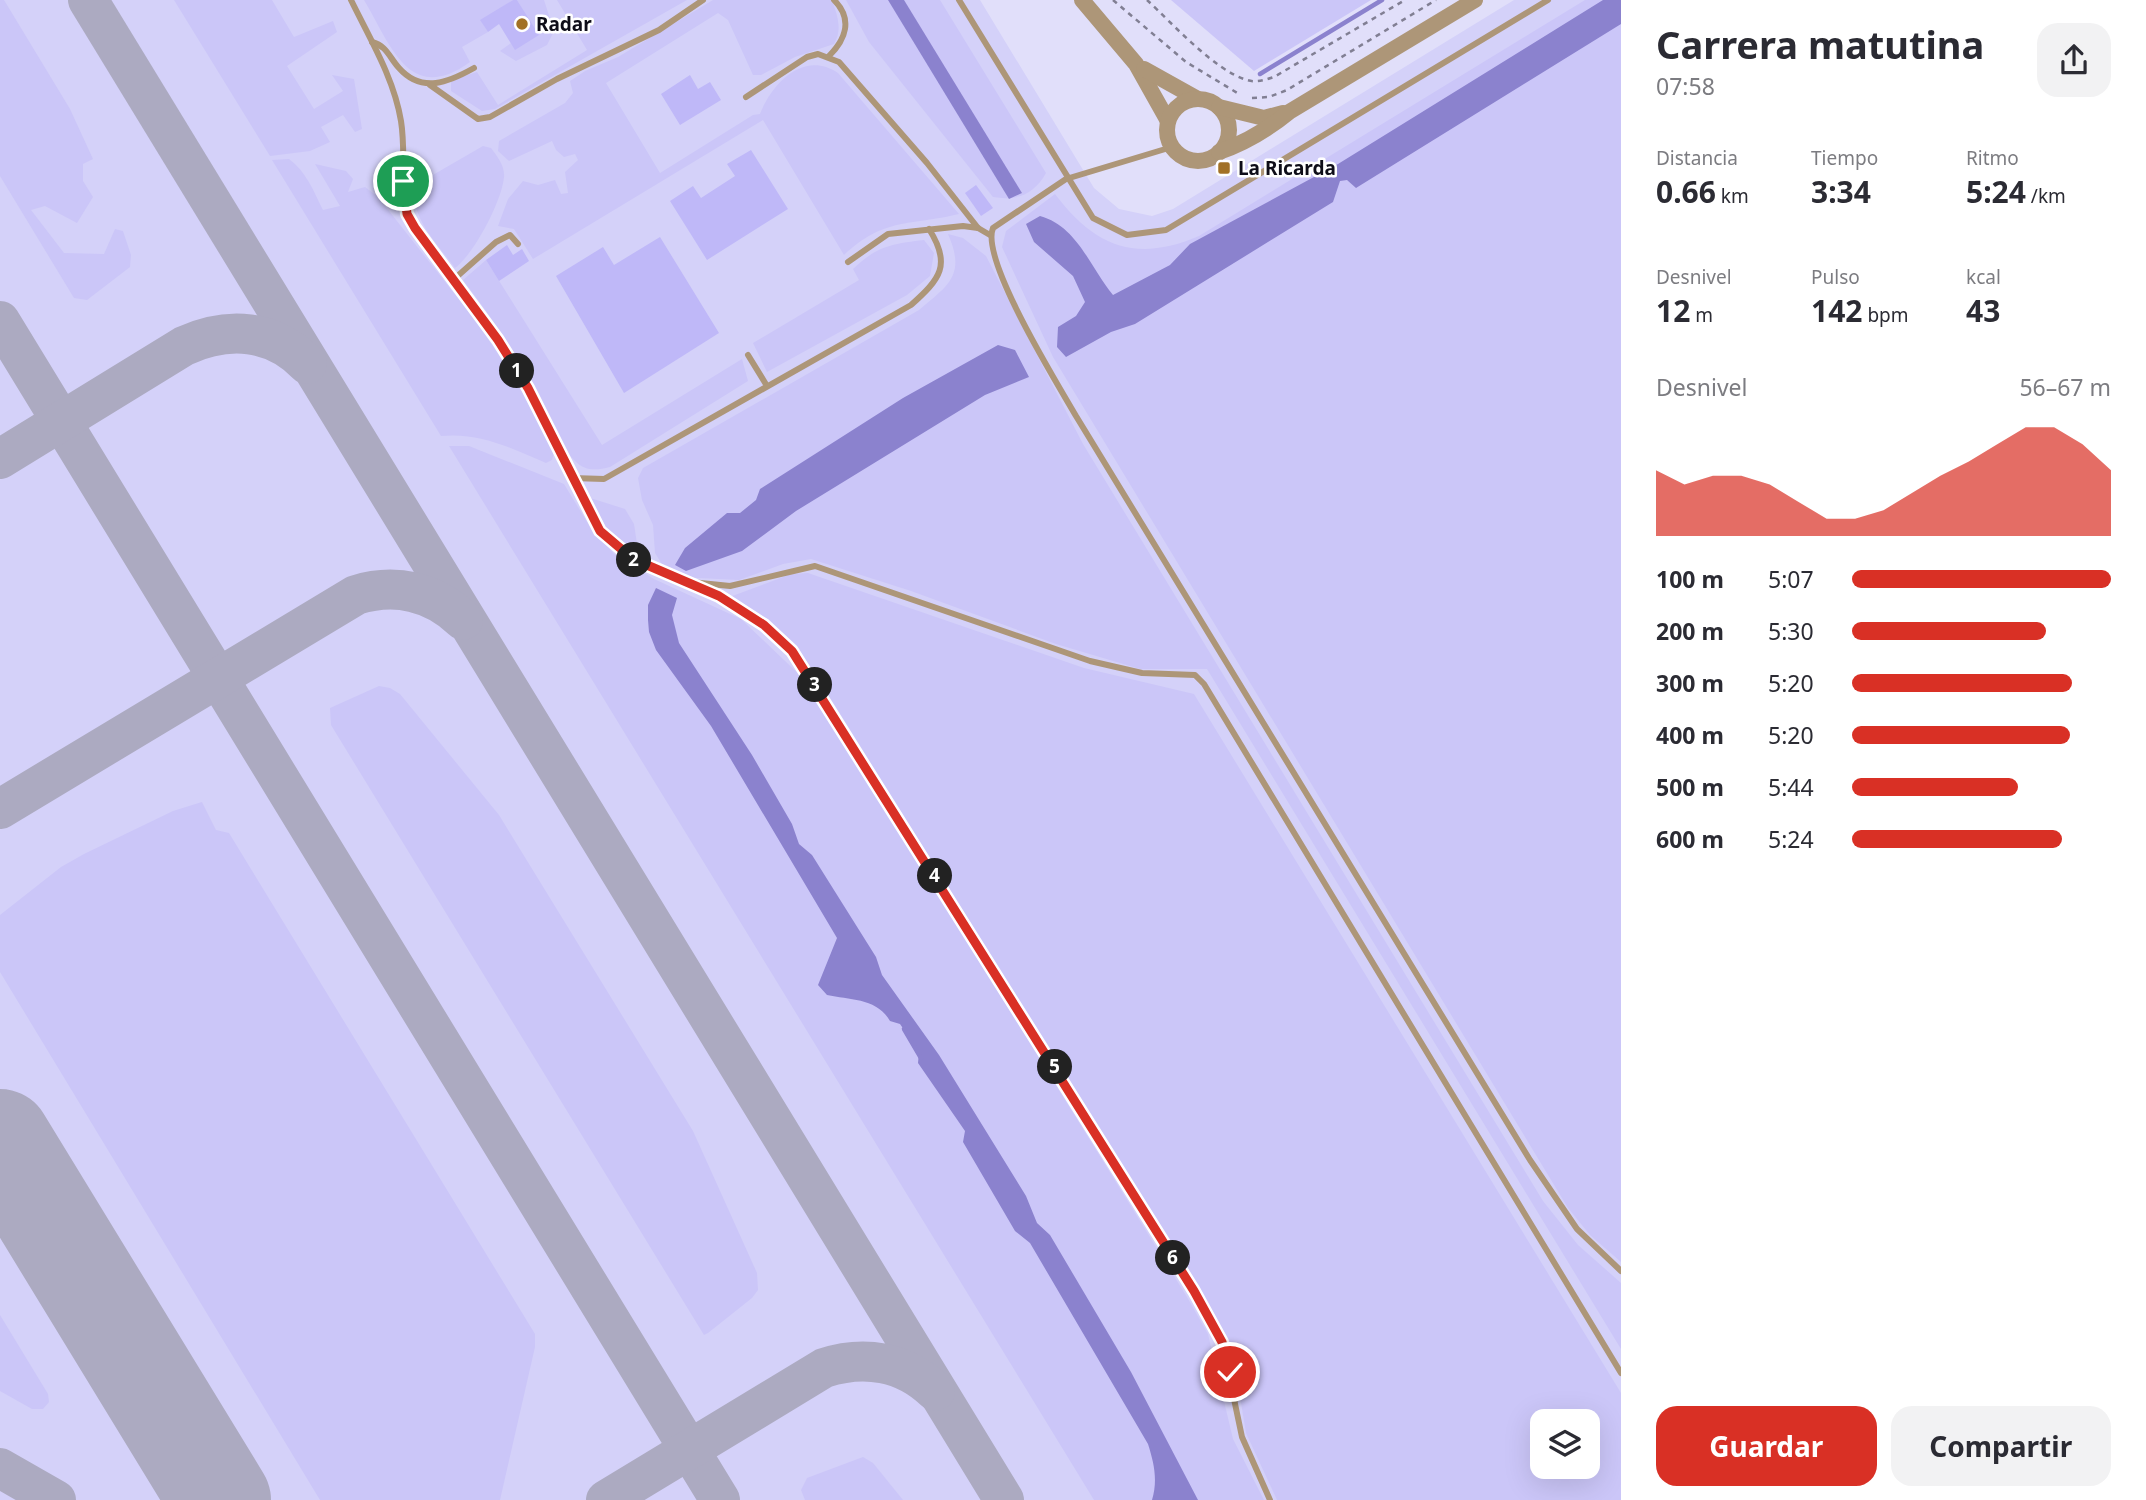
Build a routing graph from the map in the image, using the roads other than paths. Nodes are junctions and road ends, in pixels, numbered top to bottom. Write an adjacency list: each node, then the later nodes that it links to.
1 (351, 0): 8 (lane)
2 (703, 0): 12 (lane)
3 (834, 0): 9 (lane)
4 (959, 0): 20 (lane)
5 (1082, 0): 10 (street)
6 (1475, 0): 16 (street)
7 (1548, 0): 20 (lane)
8 (372, 42): 12 (lane); 26 (lane)
9 (829, 57): 13 (lane); 21 (lane)
10 (1136, 64): 14 (street); 17 (street)
11 (474, 68): 12 (lane)
12 (430, 85)
13 (746, 97)
14 (1196, 98): 15 (street); 17 (street)
15 (1219, 107): 16 (street); 19 (street)
16 (1289, 112): 19 (street)
17 (1168, 121): 18 (street)
18 (1172, 148): 19 (street); 20 (lane)
19 (1219, 152)
20 (1066, 179): 23 (lane)
21 (978, 228): 22 (lane); 23 (lane)
22 (929, 229): 25 (lane); 28 (lane)
23 (990, 235): 31 (lane)
24 (518, 244): 26 (lane)
25 (848, 262)
26 (453, 279): 29 (lane)
27 (748, 355): 28 (lane)
28 (767, 386): 29 (lane)
29 (572, 478): 30 (lane)
30 (669, 577): 32 (lane); 33 (lane)
31 (1621, 1271)
32 (1621, 1373)
33 (1270, 1500)

